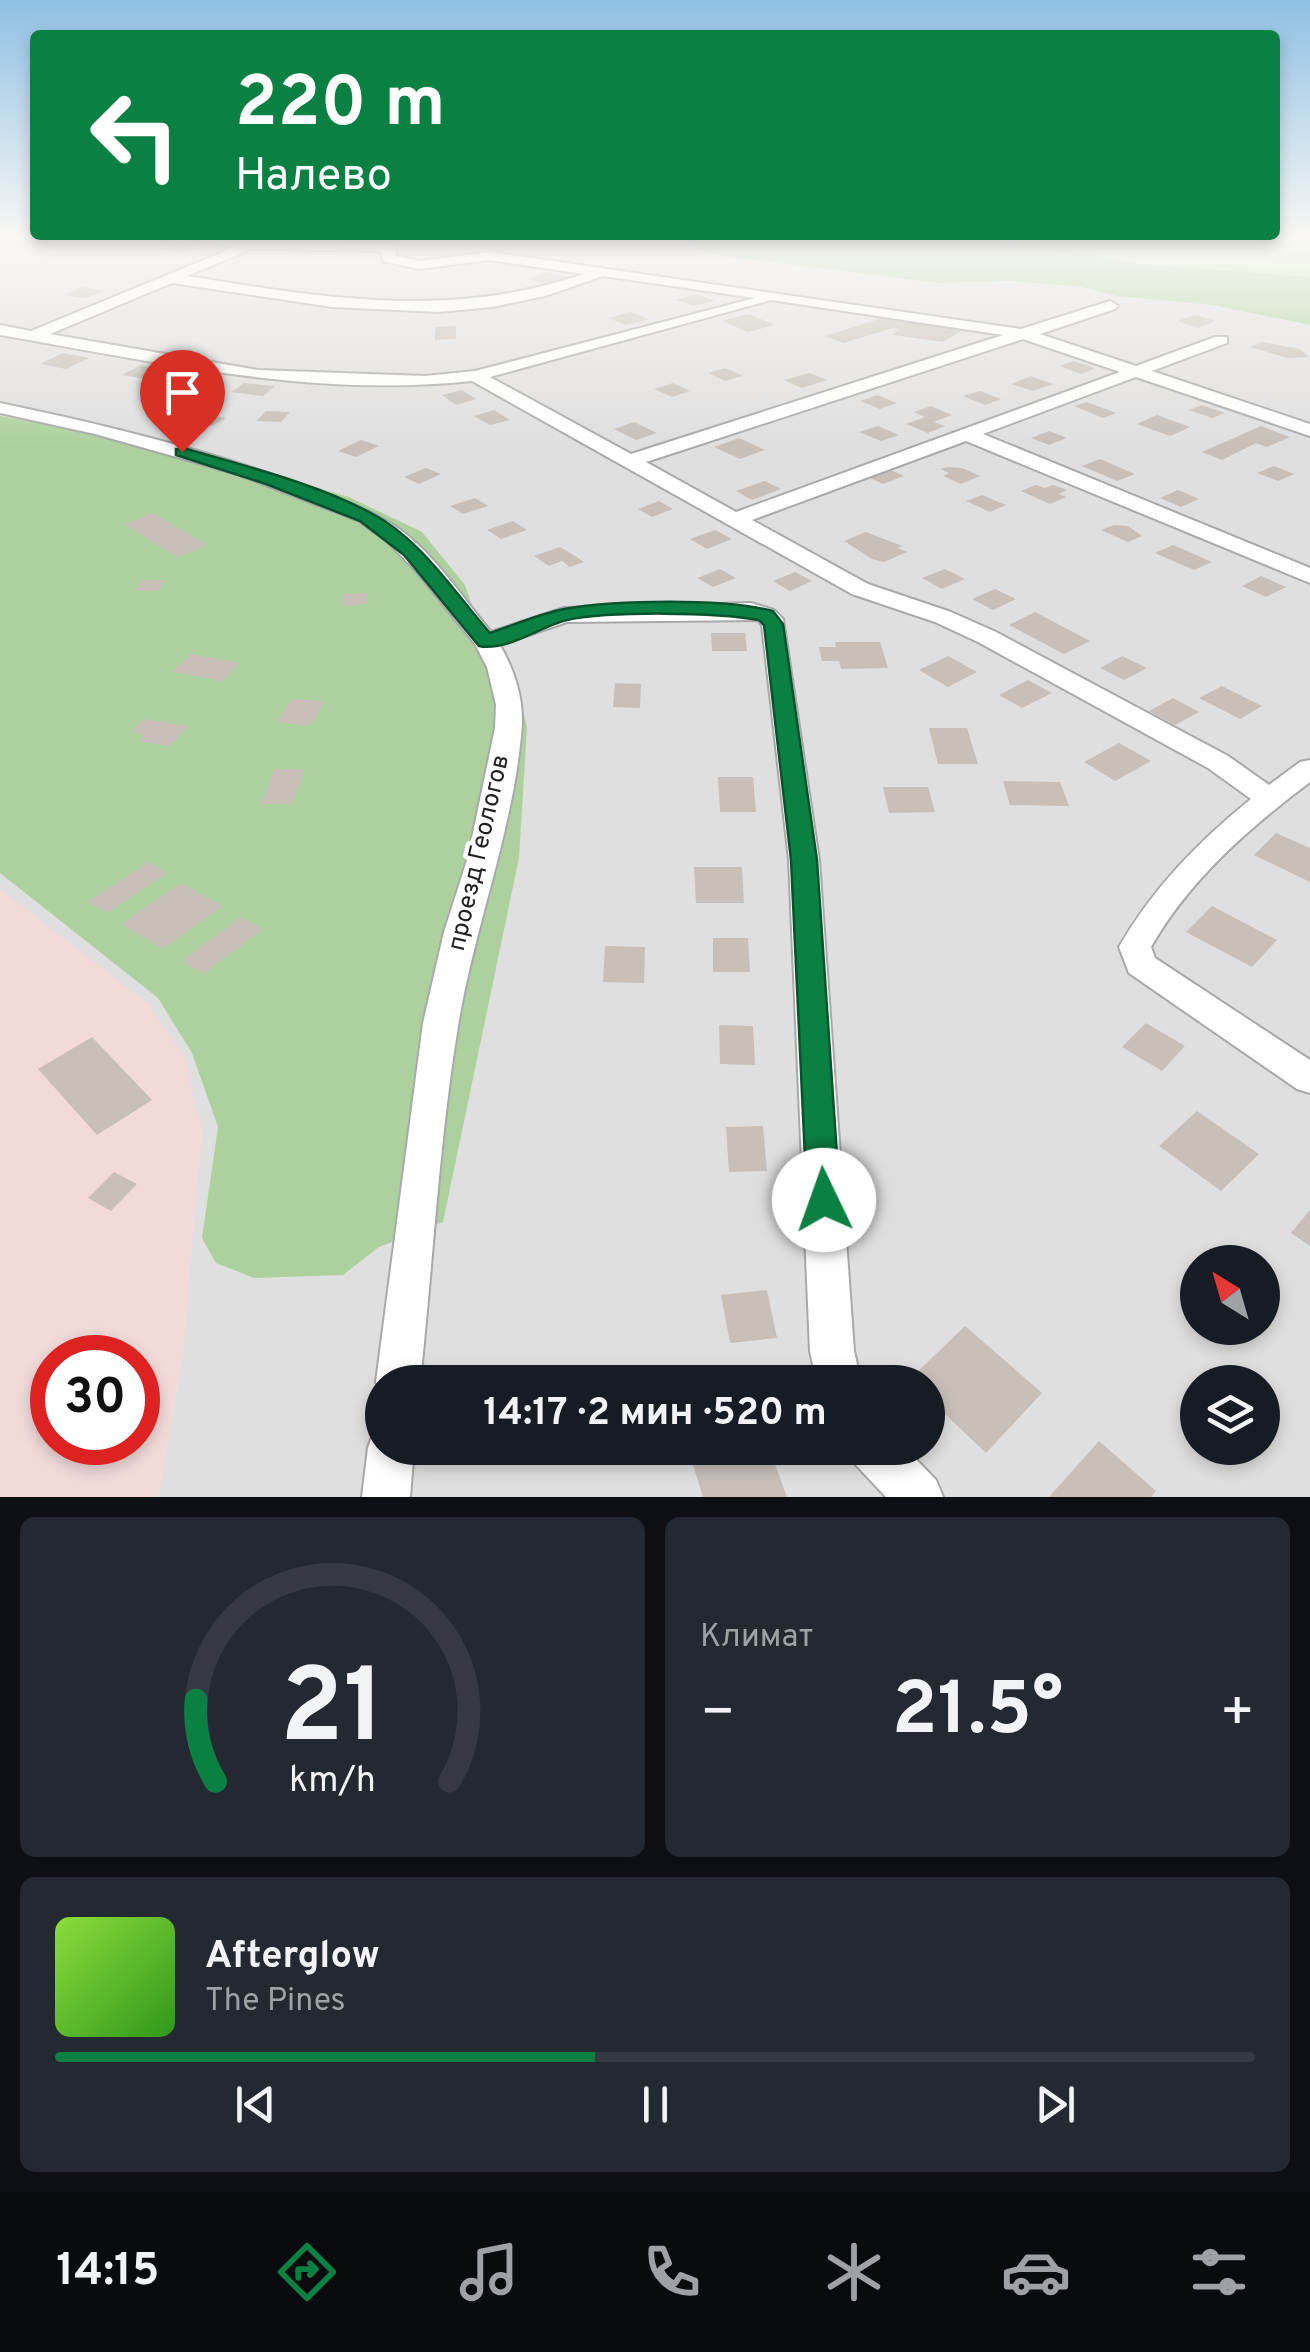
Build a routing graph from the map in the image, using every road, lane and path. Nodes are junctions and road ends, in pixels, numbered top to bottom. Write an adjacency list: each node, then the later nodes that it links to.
1 (106, 305): 9 (street)
2 (346, 305): 3 (street)
3 (459, 305)
4 (746, 305): 13 (street)
5 (828, 305): 8 (street)
6 (1110, 306): 8 (street)
7 (0, 330): 9 (street)
8 (1021, 334): 12 (street); 19 (street)
9 (32, 336): 11 (street); 13 (street)
10 (1222, 340): 12 (street)
11 (0, 350)
12 (1136, 372): 16 (street); 18 (street)
13 (475, 376): 19 (street)
14 (0, 408): 22 (street, проезд Геологов)
15 (1310, 414): 16 (street)
16 (1290, 423): 17 (street)
17 (1310, 430)
18 (966, 434): 20 (street); 21 (street)
19 (630, 460): 20 (street)
20 (736, 518): 24 (street)
21 (1310, 576)
22 (486, 642): 26 (street, проезд Геологов); 27 (street)
23 (1310, 768): 24 (street)
24 (1269, 798): 25 (street)
25 (1310, 1080)
26 (400, 1365)
27 (836, 1365)
28 (389, 1465): 30 (street)
29 (890, 1465): 31 (street)
30 (386, 1497)
31 (919, 1497)

